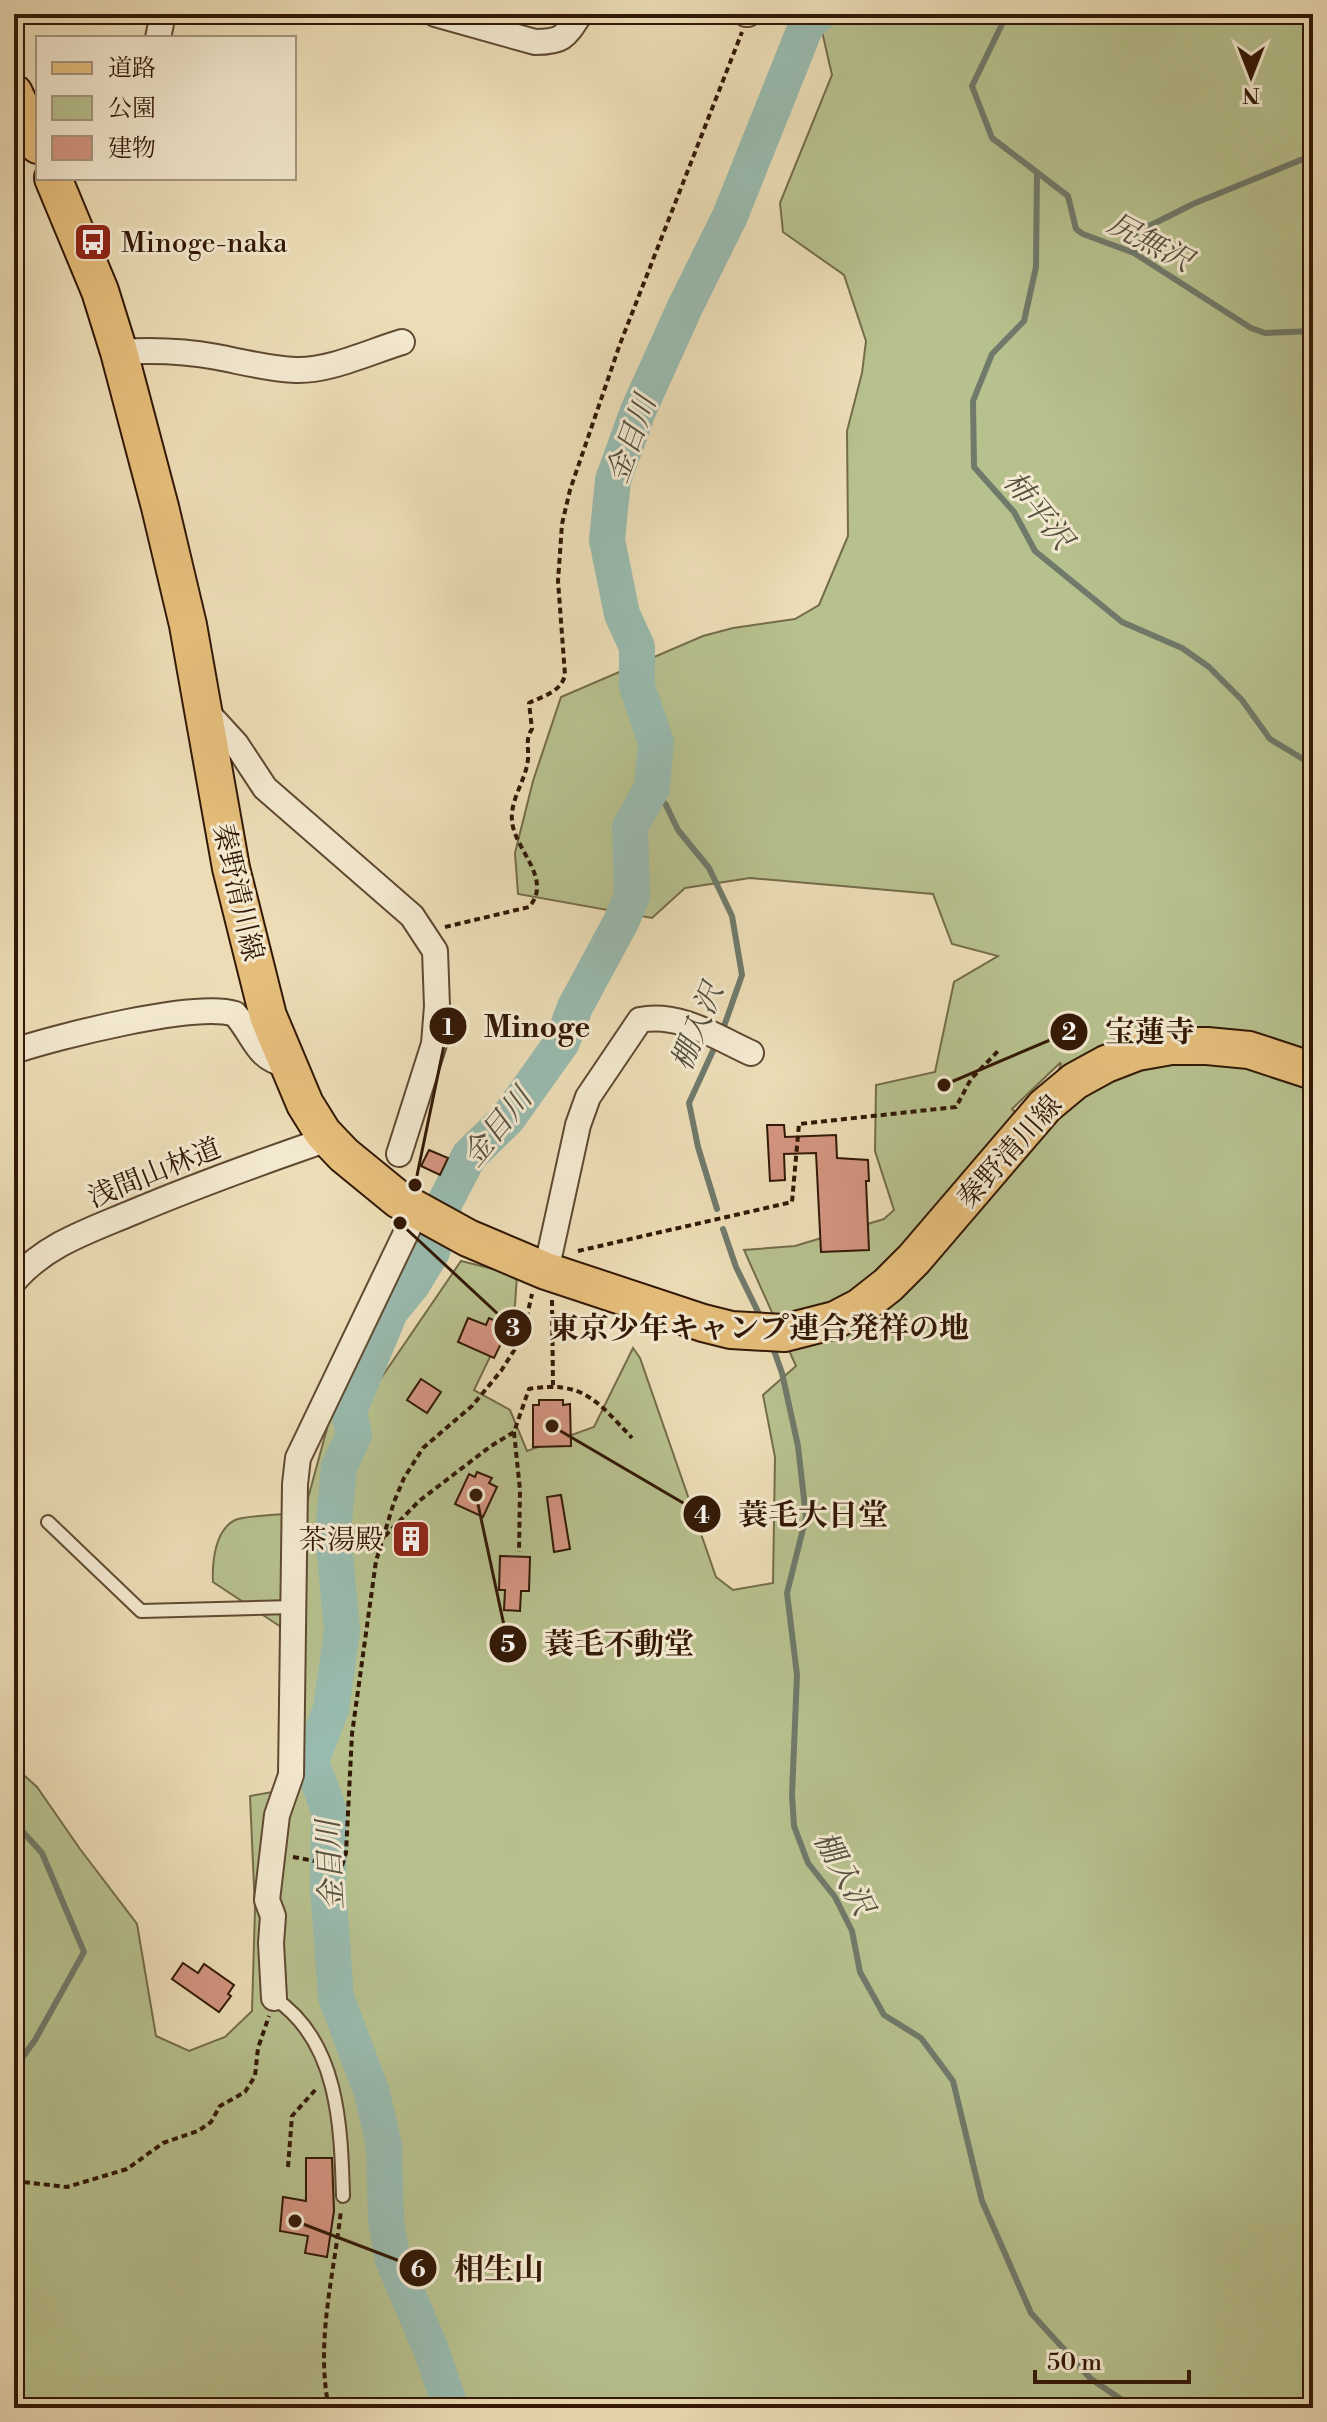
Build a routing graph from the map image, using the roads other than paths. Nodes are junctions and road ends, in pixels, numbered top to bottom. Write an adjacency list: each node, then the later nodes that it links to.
1 (163, 14): 4 (street)
2 (435, 14): 3 (street)
3 (580, 14)
4 (158, 36)
5 (14, 93): 6 (main road)
6 (35, 131)
7 (54, 180): 9 (main road, 秦野清川線)
8 (402, 342): 9 (street)
9 (119, 352): 10 (main road, 秦野清川線)
10 (202, 706): 13 (main road, 秦野清川線); 16 (street)
11 (14, 1051): 13 (street)
12 (751, 1053): 18 (street)
13 (287, 1065): 15 (main road, 秦野清川線)
14 (1313, 1071): 18 (main road, 秦野清川線)
15 (328, 1139): 17 (main road, 秦野清川線); 19 (street, 浅間山林道)
16 (399, 1154)
17 (423, 1214): 18 (main road, 秦野清川線); 21 (street)
18 (545, 1271)
19 (14, 1281)
20 (48, 1522): 21 (lane)
21 (292, 1607): 22 (street)
22 (274, 1998): 23 (lane)
23 (343, 2196)

